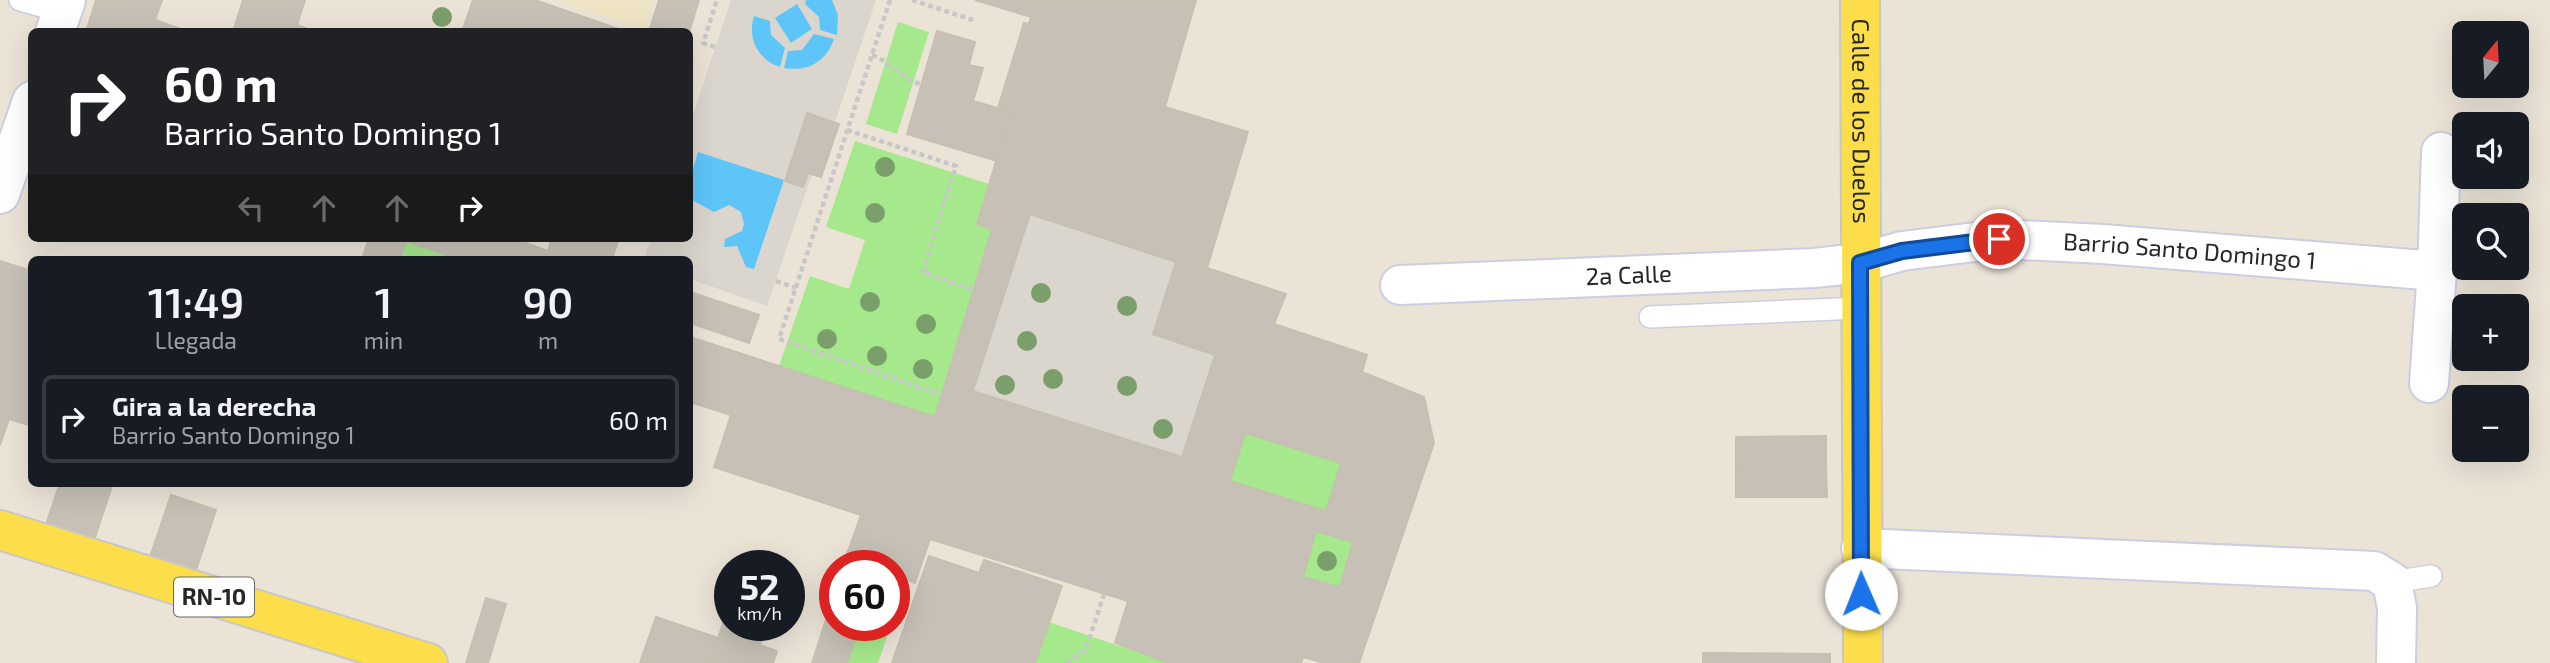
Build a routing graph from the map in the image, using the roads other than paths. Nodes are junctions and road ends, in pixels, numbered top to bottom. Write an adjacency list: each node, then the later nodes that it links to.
1 (20, 0): 3 (lane)
2 (1860, 0): 7 (main road, Calle de los Duelos)
3 (61, 15)
4 (28, 114): 6 (street)
5 (2441, 152): 8 (street)
6 (0, 194)
7 (1860, 263): 8 (street, Barrio Santo Domingo 1); 9 (street, 2a Calle); 10 (main road, Calle de los Duelos)
8 (2437, 271): 12 (street)
9 (1400, 285)
10 (1860, 308): 11 (lane); 14 (main road, Calle de los Duelos)
11 (1650, 317)
12 (2429, 383)
13 (0, 530): 17 (main road, RN-10)
14 (1861, 548): 16 (street); 18 (main road, Calle de los Duelos)
15 (2431, 576): 16 (lane)
16 (2392, 582): 19 (street)
17 (428, 663)
18 (1863, 663)
19 (2396, 663)

